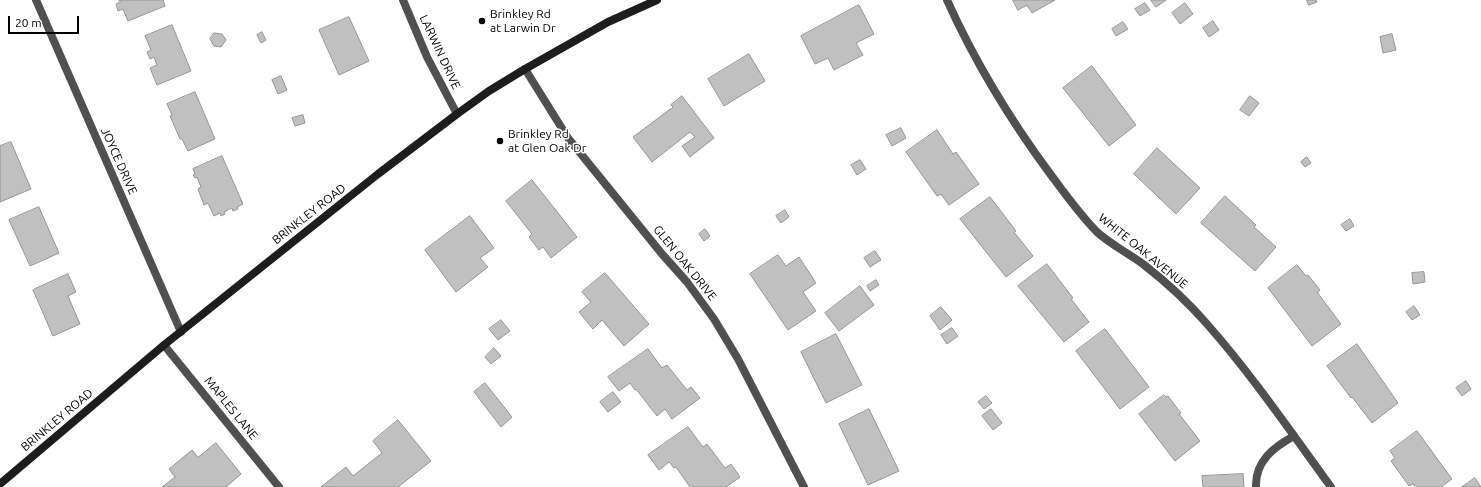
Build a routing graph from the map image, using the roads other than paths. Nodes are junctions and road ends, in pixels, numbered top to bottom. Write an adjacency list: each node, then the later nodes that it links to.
1 (36, 0): 7 (street, JOYCE DRIVE)
2 (403, 0): 6 (street, LARWIN DRIVE)
3 (657, 0): 5 (main road, BRINKLEY ROAD)
4 (947, 0): 9 (street, WHITE OAK AVENUE)
5 (525, 69): 6 (main road, BRINKLEY ROAD); 12 (street, GLEN OAK DRIVE)
6 (457, 114): 7 (main road, BRINKLEY ROAD)
7 (181, 332): 8 (main road, BRINKLEY ROAD)
8 (164, 345): 10 (main road, BRINKLEY ROAD); 11 (street, MAPLES LANE)
9 (1294, 436): 13 (street); 14 (street, WHITE OAK AVENUE)
10 (0, 484)
11 (279, 487)
12 (804, 487)
13 (1256, 487)
14 (1331, 487)

